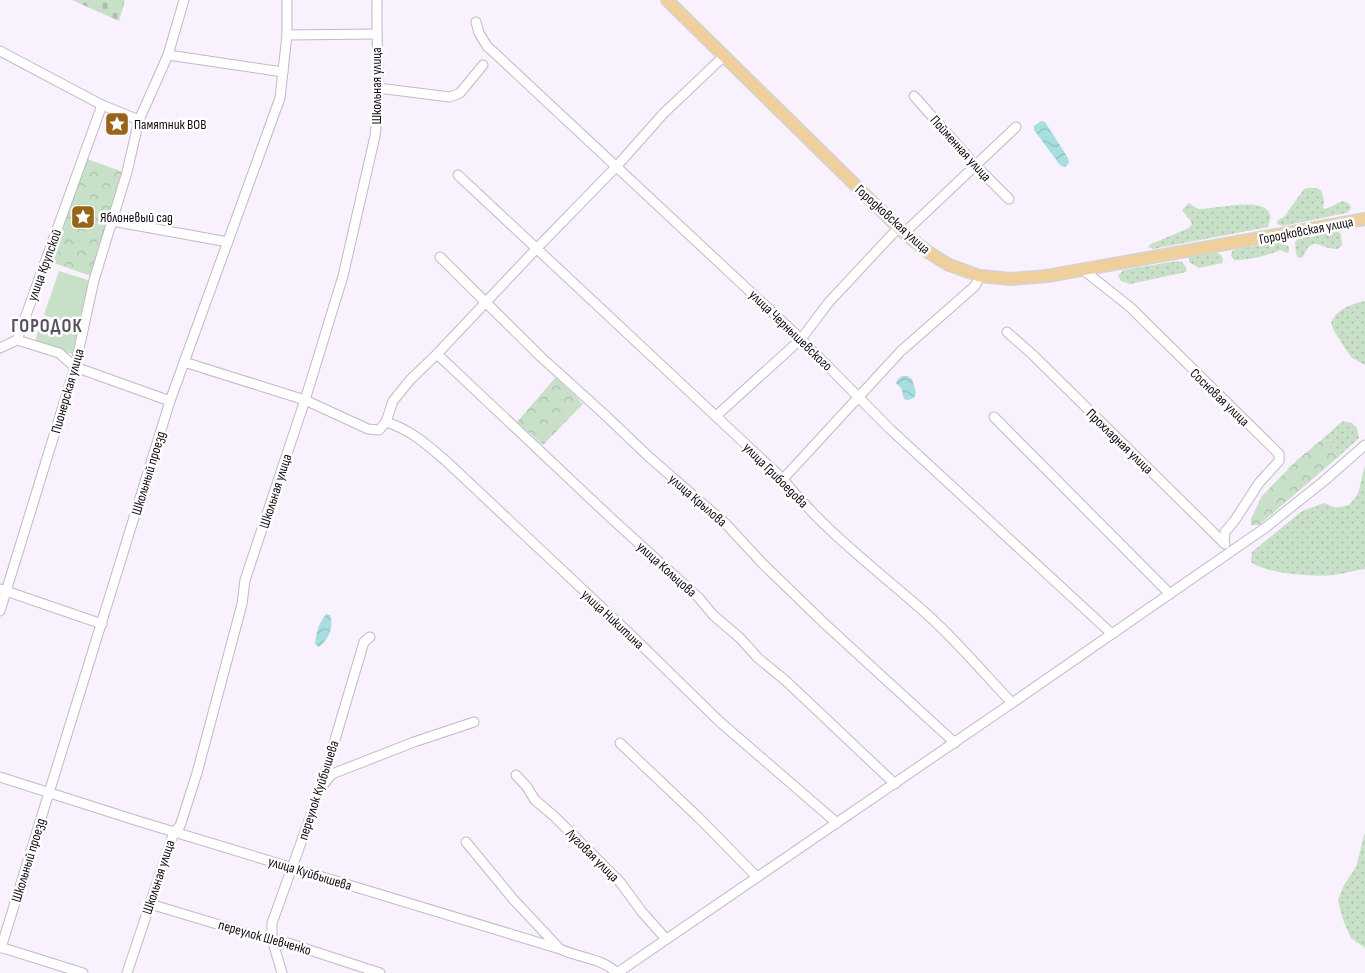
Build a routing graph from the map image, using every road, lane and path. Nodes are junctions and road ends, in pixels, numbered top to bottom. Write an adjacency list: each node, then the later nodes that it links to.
1 (184, 0): 9 (street, Пионерская улица)
2 (287, 0): 7 (street, Школьный проезд)
3 (377, 0): 6 (street, Школьная улица)
4 (667, 0): 10 (main road, Городковская улица)
5 (476, 22): 19 (street, улица Чернышевского)
6 (376, 34): 7 (street); 13 (street, Школьная улица)
7 (287, 36): 12 (street, Школьный проезд)
8 (0, 51): 15 (street)
9 (168, 55): 12 (street); 16 (street, Пионерская улица)
10 (724, 56): 19 (street); 24 (main road, Городковская улица)
11 (483, 66): 13 (street)
12 (283, 72): 25 (street, Школьный проезд)
13 (378, 88): 39 (street, Школьная улица)
14 (914, 96): 18 (street, Пойменная улица)
15 (102, 105): 16 (street); 33 (street, улица Крупской)
16 (139, 120): 23 (street, Пионерская улица)
17 (1016, 127): 18 (street)
18 (976, 166): 21 (street, Пойменная улица); 24 (street)
19 (616, 167): 26 (street); 32 (street, улица Чернышевского)
20 (458, 175): 26 (street, улица Грибоедова)
21 (1010, 199)
22 (1365, 219): 28 (main road, Городковская улица)
23 (112, 221): 25 (street); 37 (street, Пионерская улица)
24 (901, 230): 29 (main road, Городковская улица); 32 (street)
25 (228, 242): 36 (street, Школьный проезд)
26 (537, 248): 30 (street); 41 (street, улица Грибоедова)
27 (440, 257): 30 (street, улица Крылова)
28 (1082, 269): 29 (main road, Городковская улица); 46 (street, Сосновая улица)
29 (980, 276): 38 (street)
30 (486, 302): 35 (street); 57 (street, улица Крылова)
31 (1007, 332): 46 (street, Прохладная улица)
32 (801, 339): 38 (street, улица Чернышевского); 41 (street)
33 (17, 340): 34 (street); 37 (street)
34 (0, 348)
35 (437, 354): 43 (street); 60 (street, улица Кольцова)
36 (184, 362): 39 (street); 40 (street, Школьный проезд)
37 (75, 367): 40 (street); 48 (street, Пионерская улица)
38 (859, 398): 45 (street); 52 (street, улица Чернышевского)
39 (305, 400): 43 (street); 64 (street, Школьная улица)
40 (170, 401): 51 (street, Школьный проезд)
41 (716, 416): 45 (street, улица Грибоедова)
42 (994, 416): 49 (street)
43 (386, 422): 63 (street, улица Никитина)
44 (1365, 445): 47 (street)
45 (783, 479): 54 (street, улица Грибоедова)
46 (1224, 542): 47 (street, Прохладная улица)
47 (1233, 551): 49 (street)
48 (3, 590): 50 (street, Пионерская улица); 51 (street)
49 (1170, 594): 52 (street)
50 (0, 611)
51 (102, 624): 62 (street, Школьный проезд)
52 (1112, 634): 54 (street)
53 (370, 637): 61 (street, переулок Куйбышева)
54 (1012, 703): 57 (street)
55 (474, 722): 61 (street)
56 (620, 743): 67 (street)
57 (955, 743): 60 (street)
58 (516, 775): 70 (street, Луговая улица)
59 (0, 777): 62 (street, улица Куйбышева)
60 (895, 784): 63 (street)
61 (320, 790): 66 (street, переулок Куйбышева)
62 (50, 793): 64 (street, улица Куйбышева); 71 (street, Школьный проезд)
63 (837, 823): 67 (street)
64 (174, 832): 66 (street, улица Куйбышева); 68 (street, Школьная улица)
65 (466, 842): 72 (street)
66 (291, 867): 69 (street, переулок Куйбышева); 72 (street, улица Куйбышева)
67 (756, 876): 70 (street)
68 (150, 904): 69 (street, переулок Шевченко); 74 (street, Школьная улица)
69 (272, 939): 75 (street, переулок Куйбышева); 76 (street, переулок Шевченко)
70 (666, 939): 77 (street)
71 (0, 947): 73 (street)
72 (560, 949): 77 (street, улица Куйбышева)
73 (83, 973)
74 (127, 973)
75 (282, 973)
76 (380, 973)
77 (617, 973)

